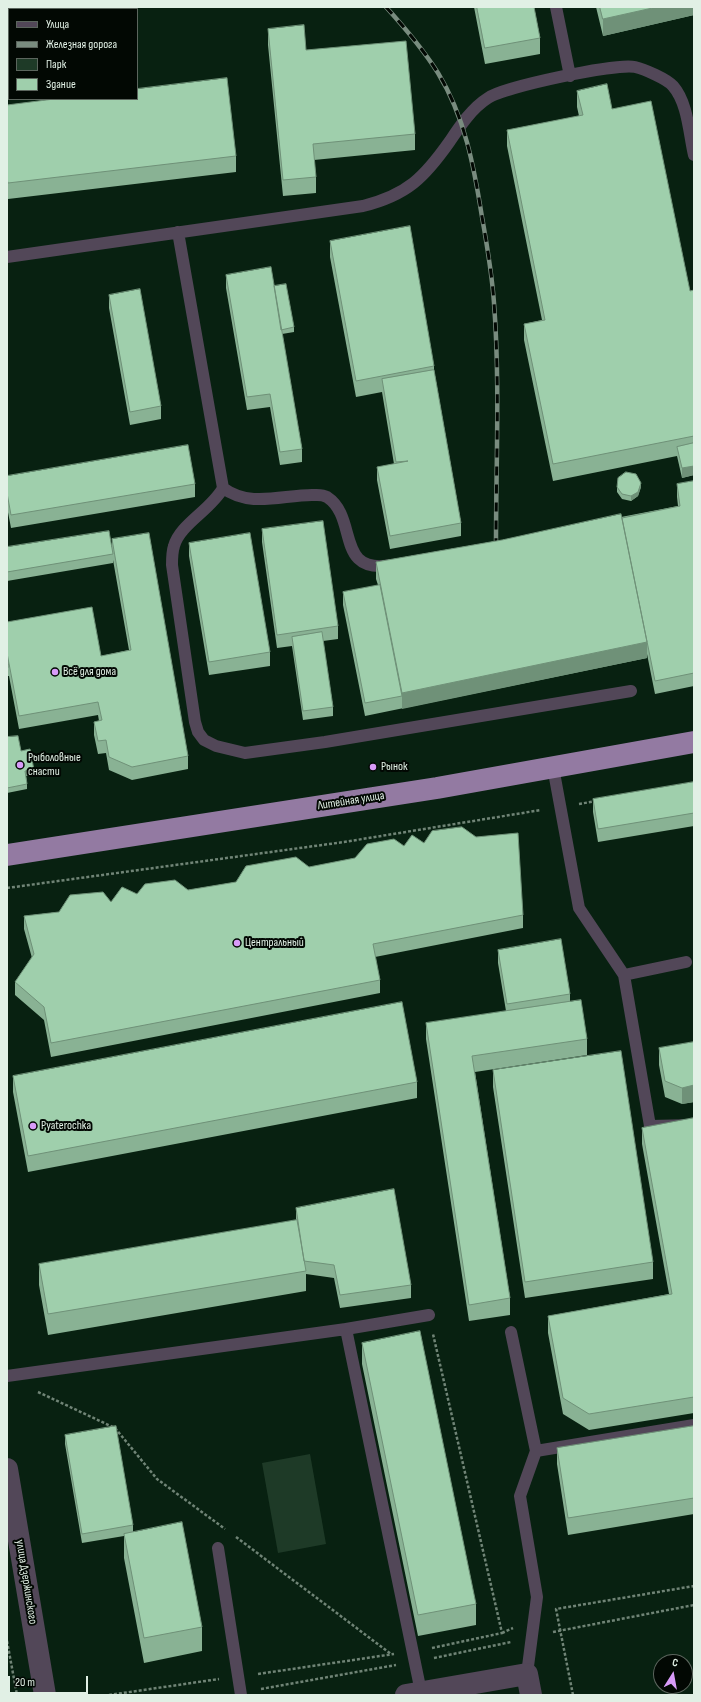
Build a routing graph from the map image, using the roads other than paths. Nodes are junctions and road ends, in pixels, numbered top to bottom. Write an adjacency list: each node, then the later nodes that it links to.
1 (556, 7): 2 (lane)
2 (570, 76): 3 (lane); 5 (lane)
3 (688, 103): 4 (lane)
4 (694, 155)
5 (178, 232): 6 (lane); 7 (lane)
6 (7, 257)
7 (223, 488): 8 (lane); 9 (lane)
8 (403, 563)
9 (631, 691)
10 (694, 742): 11 (highway, Литейная улица)
11 (552, 767): 12 (highway, Литейная улица); 14 (lane)
12 (7, 855)
13 (686, 962): 14 (lane)
14 (624, 975): 15 (lane)
15 (694, 1125)
16 (429, 1315): 17 (lane)
17 (346, 1329): 19 (lane); 26 (lane)
18 (511, 1332): 21 (lane)
19 (7, 1376)
20 (694, 1425): 21 (lane)
21 (536, 1451): 24 (lane)
22 (7, 1469): 27 (street, улица Дзержинского)
23 (218, 1548): 25 (lane)
24 (529, 1685): 26 (street)
25 (240, 1694)
26 (413, 1694)
27 (45, 1695)

